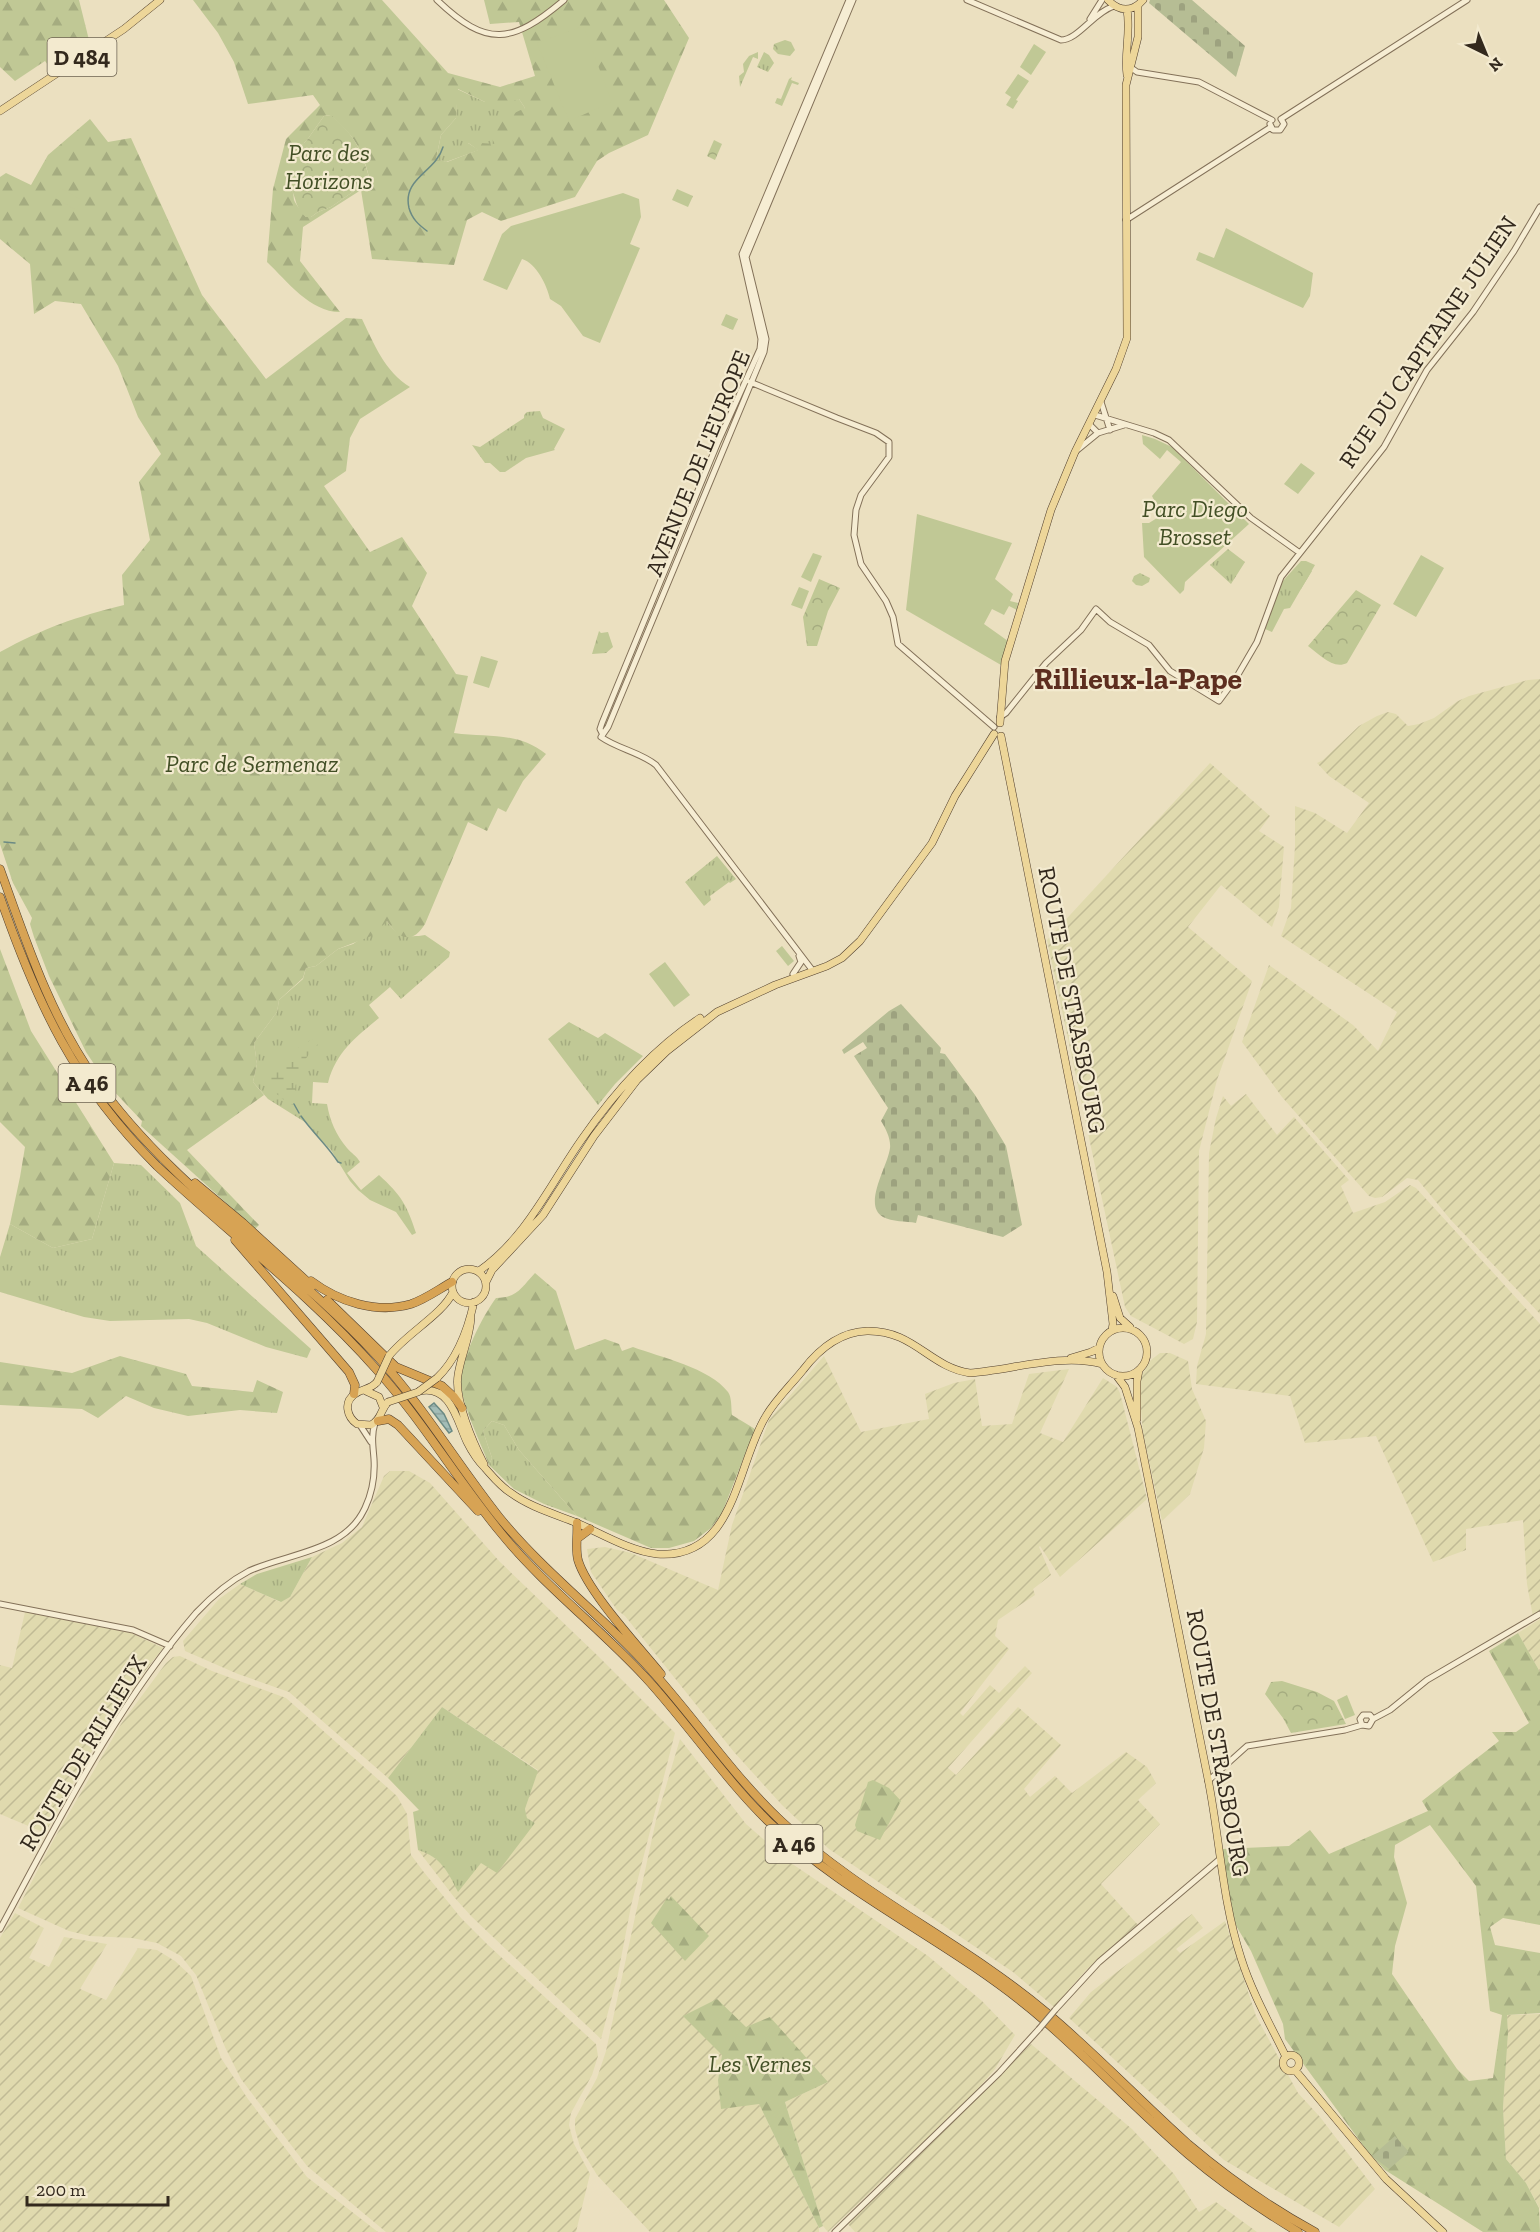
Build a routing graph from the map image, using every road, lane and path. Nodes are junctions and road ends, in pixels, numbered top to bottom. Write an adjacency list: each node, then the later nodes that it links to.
1 (160, 0): 18 (main road, D 484)
2 (436, 0): 3 (street)
3 (564, 0)
4 (849, 0): 24 (street, AVENUE DE L'EUROPE)
5 (854, 0): 24 (street, AVENUE DE L'EUROPE)
6 (967, 0): 13 (street)
7 (1102, 0): 13 (street)
8 (1108, 0): 11 (main road)
9 (1467, 0): 19 (street)
10 (1141, 3): 12 (main road); 14 (main road, ROUTE DE STRASBOURG)
11 (1114, 6): 12 (main road); 13 (street)
12 (1127, 10): 14 (main road, ROUTE DE STRASBOURG)
13 (1088, 22)
14 (1129, 59): 15 (main road, ROUTE DE STRASBOURG); 16 (street); 17 (main road, ROUTE DE STRASBOURG)
15 (1131, 69): 16 (street); 17 (main road, ROUTE DE STRASBOURG)
16 (1142, 72): 20 (street)
17 (1127, 77): 23 (main road, ROUTE DE STRASBOURG)
18 (0, 111)
19 (1281, 119): 20 (street); 21 (street)
20 (1272, 120): 21 (street)
21 (1271, 127): 23 (street)
22 (1540, 207): 33 (street, RUE DU CAPITAINE JULIEN)
23 (1125, 220): 25 (main road, ROUTE DE STRASBOURG)
24 (748, 381): 34 (street); 37 (street, AVENUE DE L'EUROPE)
25 (1101, 402): 26 (main road, ROUTE DE STRASBOURG); 27 (street)
26 (1095, 415): 27 (street); 28 (main road, ROUTE DE STRASBOURG)
27 (1107, 419): 29 (street); 30 (street)
28 (1090, 425): 31 (street); 32 (main road, ROUTE DE STRASBOURG)
29 (1124, 425): 30 (street); 33 (street)
30 (1110, 430): 31 (street)
31 (1098, 433): 32 (street)
32 (1075, 452): 34 (main road, ROUTE DE STRASBOURG)
33 (1300, 553): 34 (street, RUE DU CAPITAINE JULIEN)
34 (998, 728): 38 (main road); 44 (main road, ROUTE DE STRASBOURG)
35 (0, 869): 40 (highway, A 46)
36 (0, 897): 41 (highway, A 46)
37 (796, 949): 38 (street); 39 (street)
38 (812, 970): 39 (main road); 46 (main road)
39 (793, 974): 42 (main road)
40 (123, 1115): 43 (highway); 74 (highway, A 46)
41 (230, 1231): 59 (highway); 69 (highway, A 46)
42 (479, 1271): 45 (main road); 46 (main road)
43 (298, 1272): 45 (highway); 61 (highway)
44 (1107, 1272): 50 (main road, ROUTE DE STRASBOURG); 51 (main road, ROUTE DE STRASBOURG)
45 (452, 1282): 47 (main road)
46 (486, 1282): 48 (main road)
47 (453, 1292): 48 (main road); 57 (main road, bridge)
48 (474, 1302): 49 (main road)
49 (471, 1317): 58 (main road, bridge); 61 (main road)
50 (1132, 1329): 51 (main road); 55 (main road)
51 (1112, 1330): 52 (main road)
52 (1099, 1348): 53 (main road); 54 (main road)
53 (1063, 1361): 54 (main road); 68 (main road)
54 (1102, 1364): 56 (main road)
55 (1139, 1370): 56 (main road); 64 (main road, ROUTE DE STRASBOURG)
56 (1116, 1376): 64 (main road, ROUTE DE STRASBOURG)
57 (366, 1390): 59 (main road); 60 (main road)
58 (418, 1392): 60 (main road, bridge); 66 (main road, bridge)
59 (354, 1395): 63 (main road)
60 (386, 1405): 62 (main road)
61 (462, 1408): 66 (main road)
62 (376, 1422): 63 (main road); 65 (street); 69 (highway)
63 (360, 1425): 65 (street)
64 (1138, 1428): 77 (main road, ROUTE DE STRASBOURG)
65 (372, 1447): 73 (street, ROUTE DE RILLIEUX)
66 (490, 1474): 67 (main road)
67 (577, 1523): 68 (main road); 70 (highway)
68 (590, 1529): 70 (highway)
69 (504, 1537): 83 (highway, A 46)
70 (578, 1538): 74 (highway)
71 (0, 1604): 73 (street)
72 (1540, 1614): 75 (street)
73 (170, 1646): 79 (street, ROUTE DE RILLIEUX)
74 (687, 1713): 84 (highway, A 46)
75 (1373, 1719): 76 (street); 76 (street)
76 (1362, 1725): 77 (street)
77 (1208, 1781): 78 (main road, ROUTE DE STRASBOURG)
78 (1220, 1859): 80 (main road, ROUTE DE STRASBOURG); 82 (street, bridge)
79 (0, 1929)
80 (1286, 2057): 81 (main road, ROUTE DE STRASBOURG); 81 (main road, ROUTE DE STRASBOURG)
81 (1295, 2070): 85 (main road, ROUTE DE STRASBOURG)
82 (835, 2232)
83 (1298, 2232)
84 (1314, 2232)
85 (1443, 2232)

